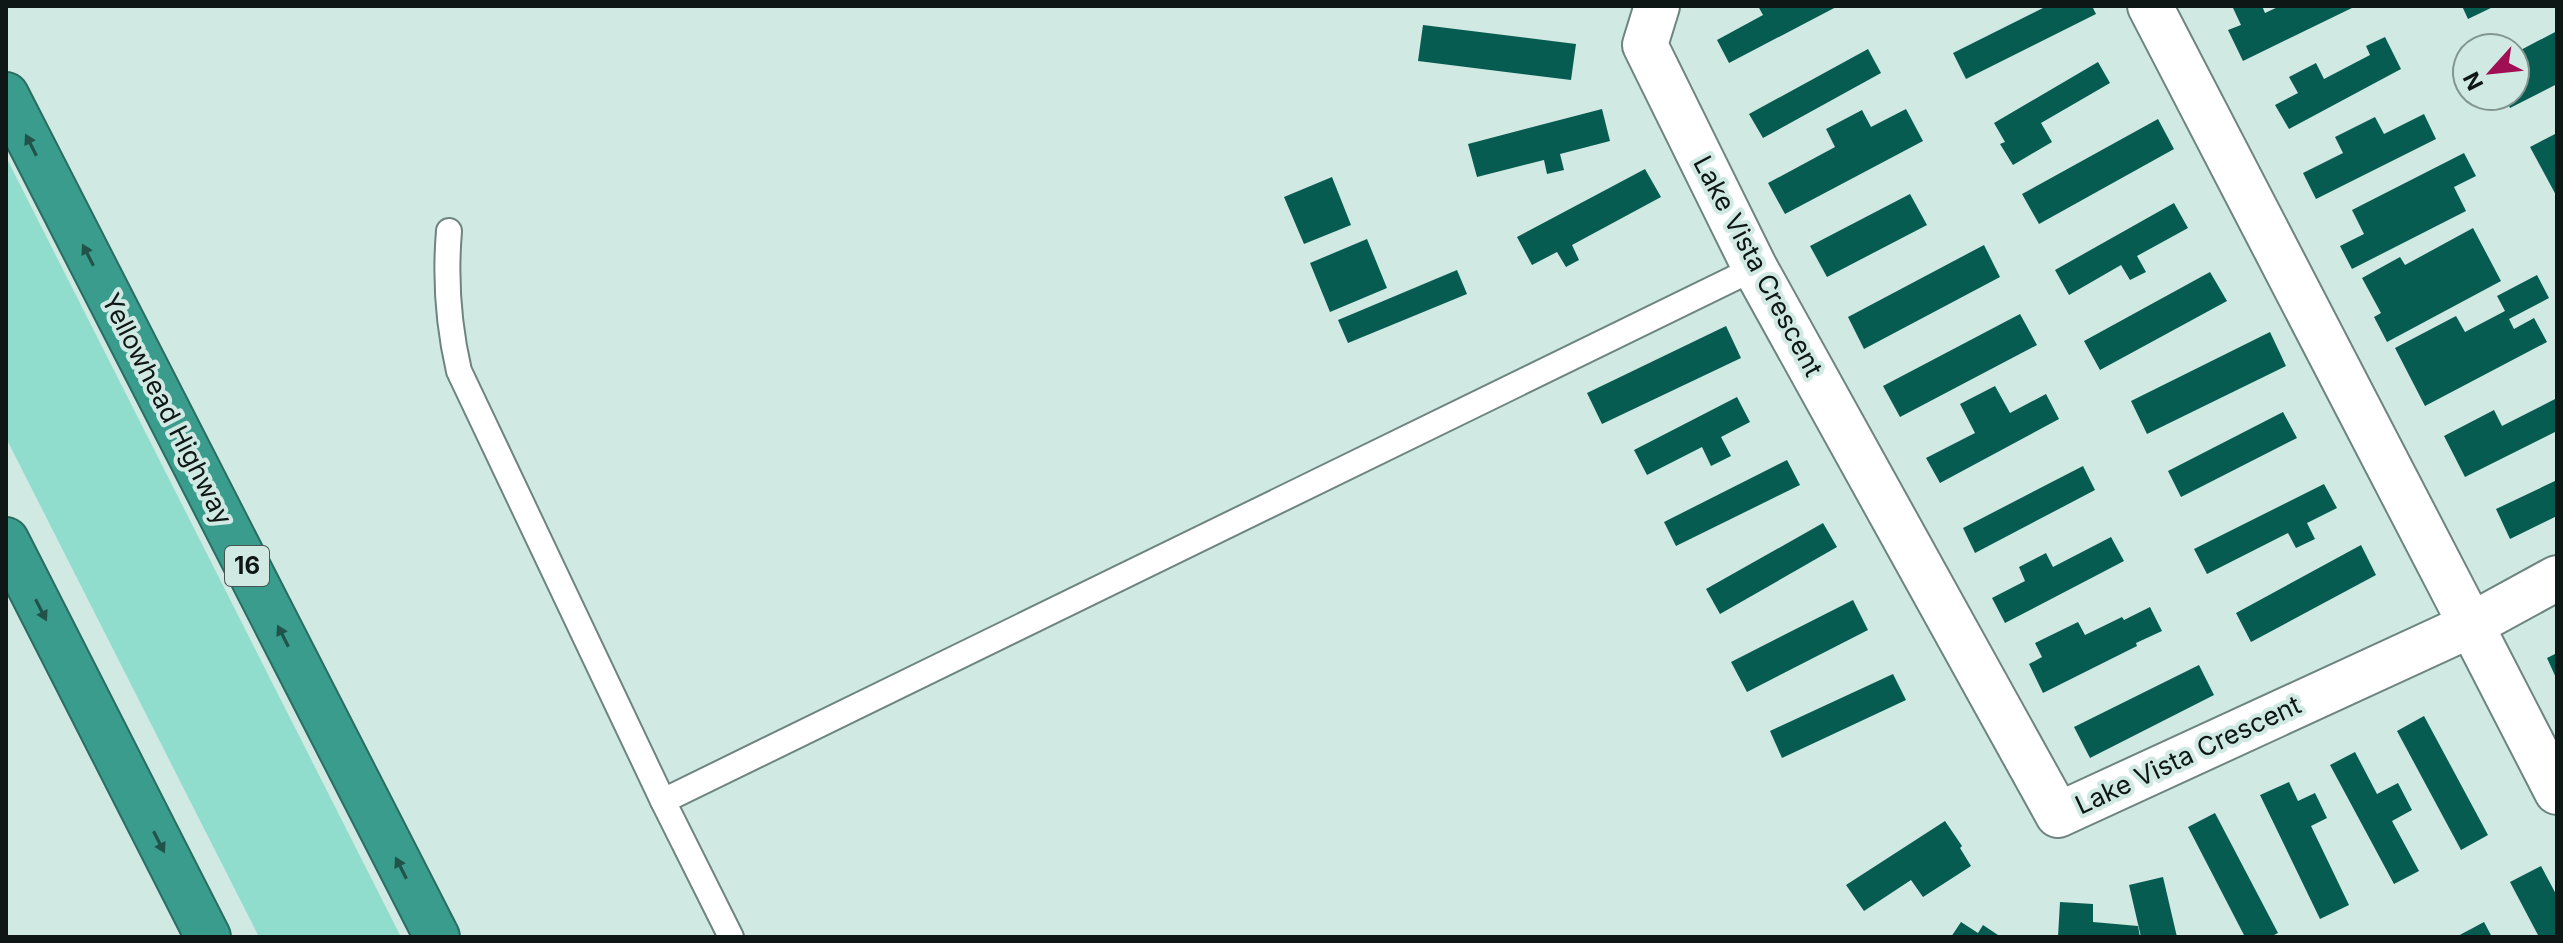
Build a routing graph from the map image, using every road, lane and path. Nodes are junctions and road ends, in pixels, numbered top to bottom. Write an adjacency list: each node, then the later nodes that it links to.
1 (1657, 6): 5 (street, Lake Vista Crescent)
2 (2150, 6): 8 (street)
3 (6, 95): 12 (highway, Yellowhead Highway / 16, one-way to 3)
4 (449, 231): 10 (lane)
5 (1755, 268): 8 (street, Lake Vista Crescent); 10 (lane)
6 (6, 540): 11 (highway, one-way to 11)
7 (2557, 578): 8 (street)
8 (2471, 625): 9 (street)
9 (2557, 792)
10 (663, 801): 13 (lane)
11 (208, 937)
12 (437, 937)
13 (731, 937)

